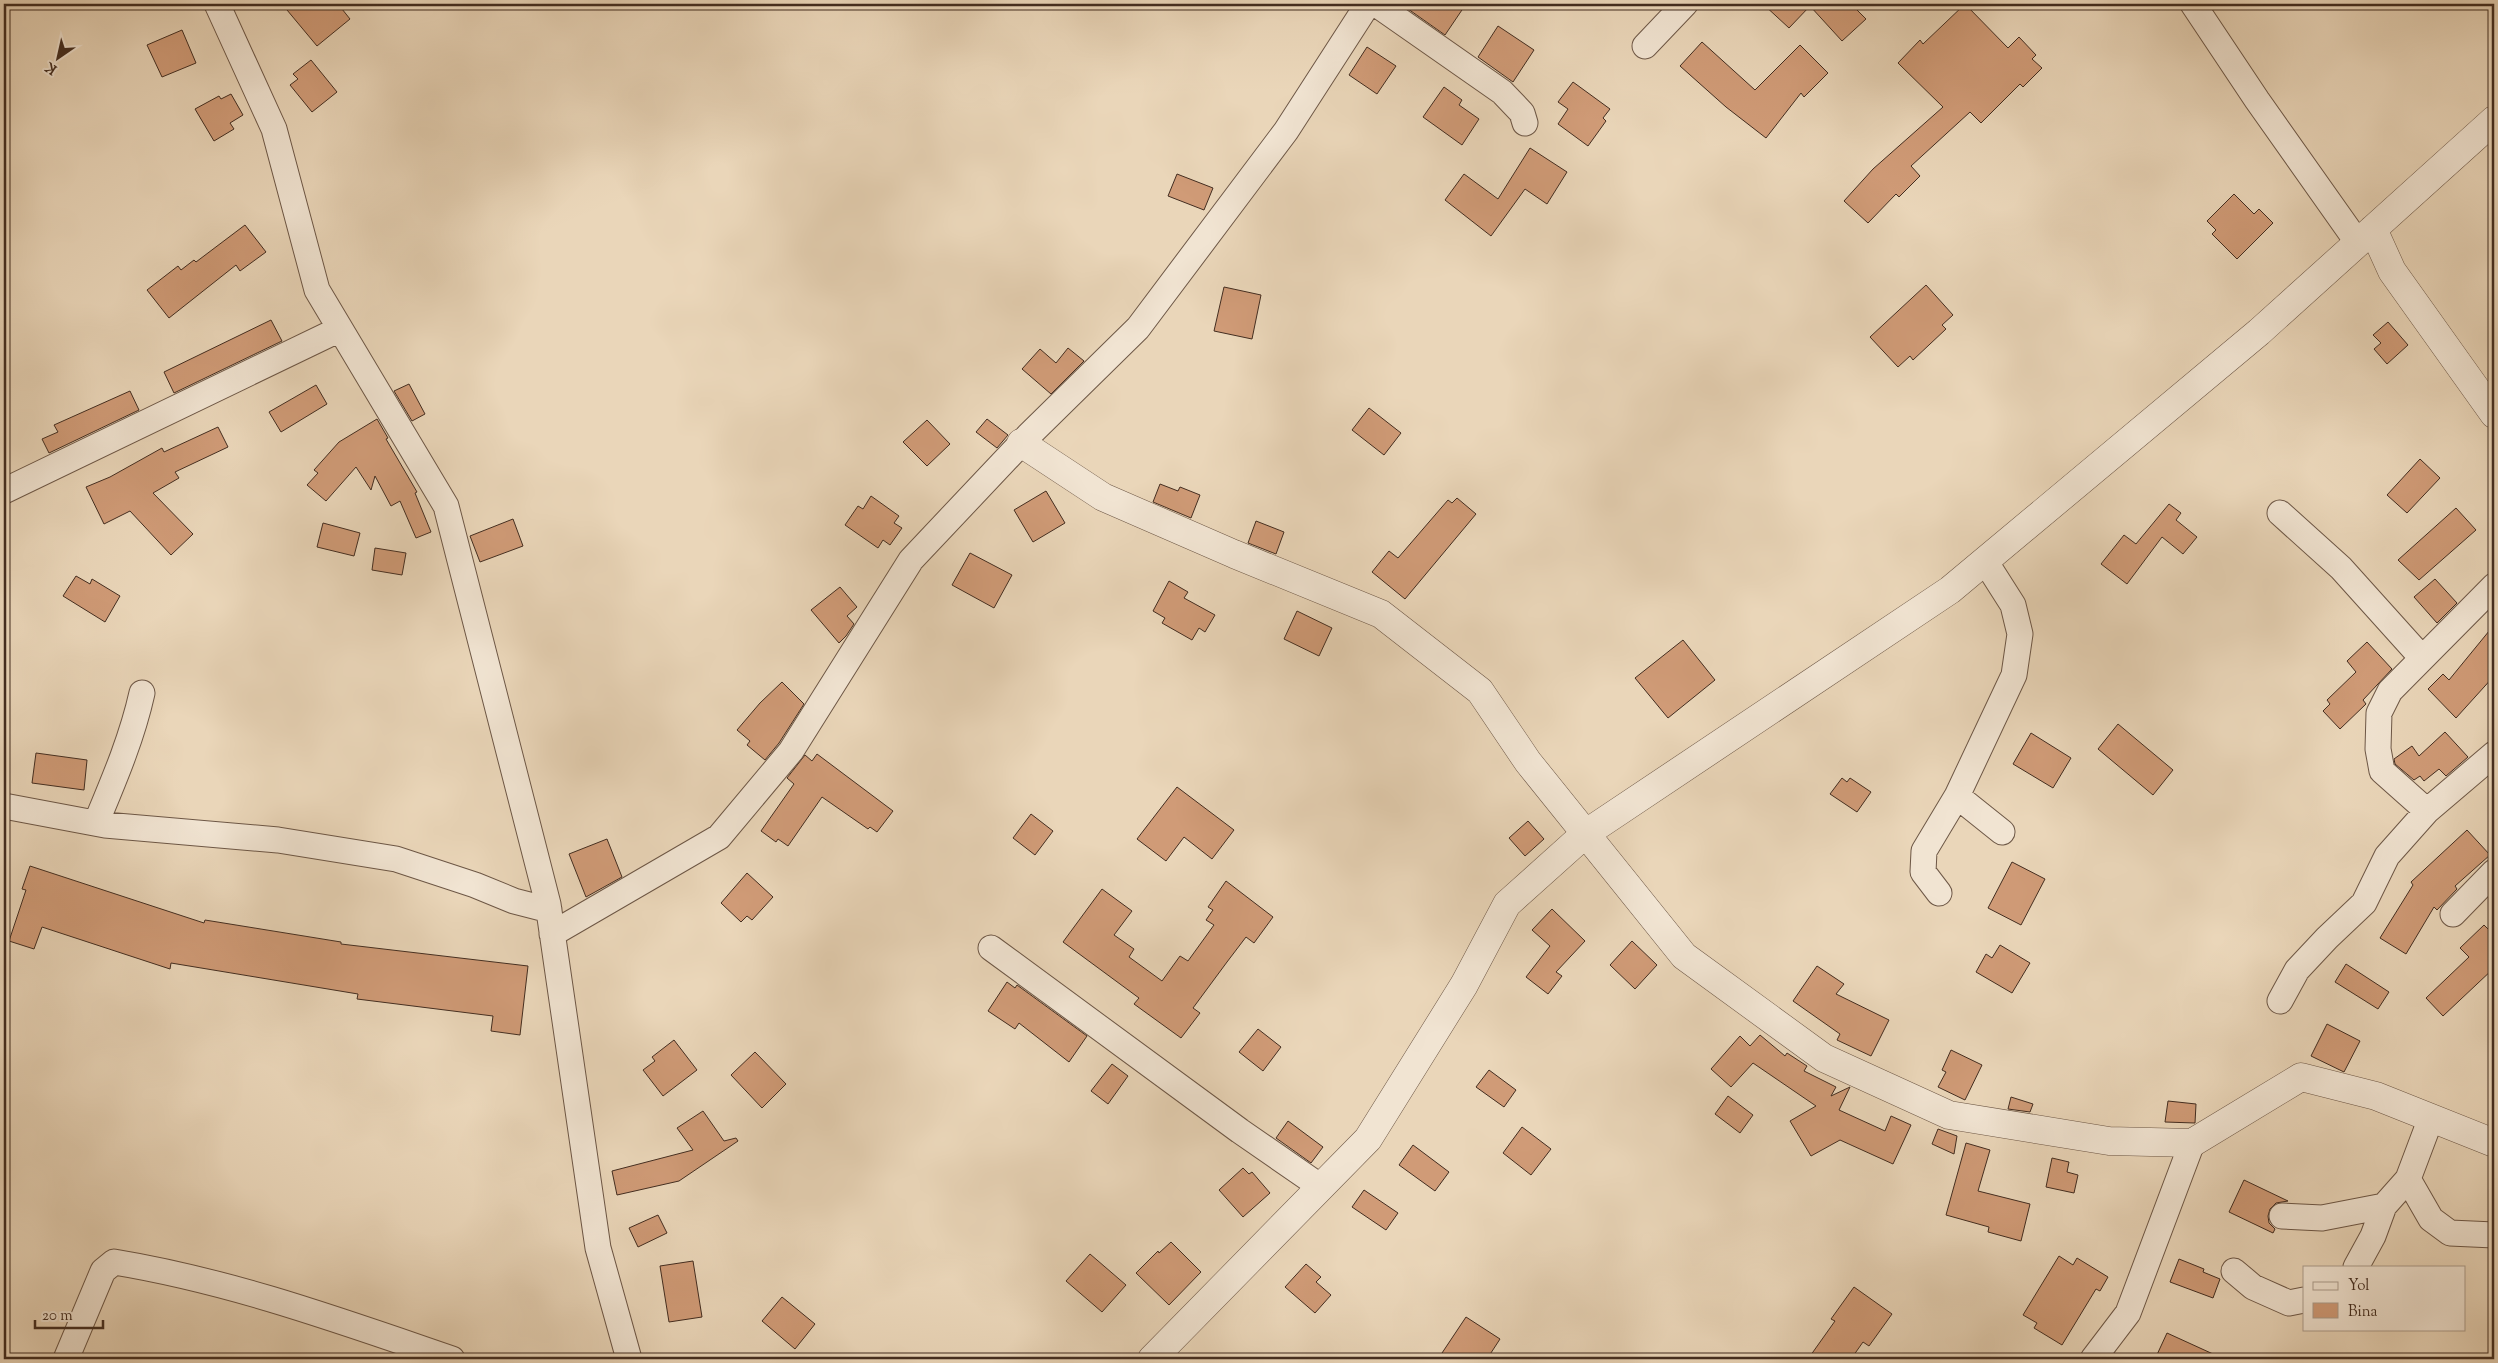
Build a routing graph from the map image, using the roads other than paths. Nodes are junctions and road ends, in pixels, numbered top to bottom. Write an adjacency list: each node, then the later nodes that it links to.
1 (217, 4): 10 (street)
2 (1368, 4): 12 (street)
3 (1376, 4): 8 (street)
4 (1685, 4): 6 (street)
5 (2193, 4): 9 (street)
6 (1645, 46)
7 (2494, 120): 9 (street)
8 (1525, 123)
9 (2366, 236): 11 (street); 15 (street)
10 (340, 329): 13 (street); 29 (street)
11 (2494, 414)
12 (1021, 443): 25 (street); 29 (street)
13 (4, 491)
14 (2280, 513): 17 (street)
15 (1985, 560): 20 (street); 25 (street)
16 (2494, 586): 17 (street)
17 (2422, 658): 22 (street)
18 (142, 694): 23 (street)
19 (2494, 754): 22 (street)
20 (1957, 796): 24 (street); 27 (street)
21 (4, 806): 23 (street)
22 (2428, 811): 31 (street)
23 (96, 823): 29 (street)
24 (2002, 832)
25 (1585, 834): 33 (street); 36 (street)
26 (2494, 872): 28 (street)
27 (1939, 893)
28 (2453, 914)
29 (550, 922): 45 (street)
30 (991, 948): 36 (street)
31 (2280, 1001)
32 (2431, 1118): 33 (street); 34 (street); 35 (street)
33 (2192, 1143): 47 (street)
34 (2494, 1143)
35 (2408, 1178): 37 (street); 39 (street)
36 (1321, 1187): 46 (street)
37 (2384, 1206): 38 (street); 40 (street)
38 (2282, 1216)
39 (2494, 1235)
40 (2357, 1266)
41 (2234, 1271): 42 (street)
42 (2303, 1300)
43 (66, 1359): 44 (street)
44 (452, 1359)
45 (629, 1359)
46 (1152, 1359)
47 (2093, 1359)

